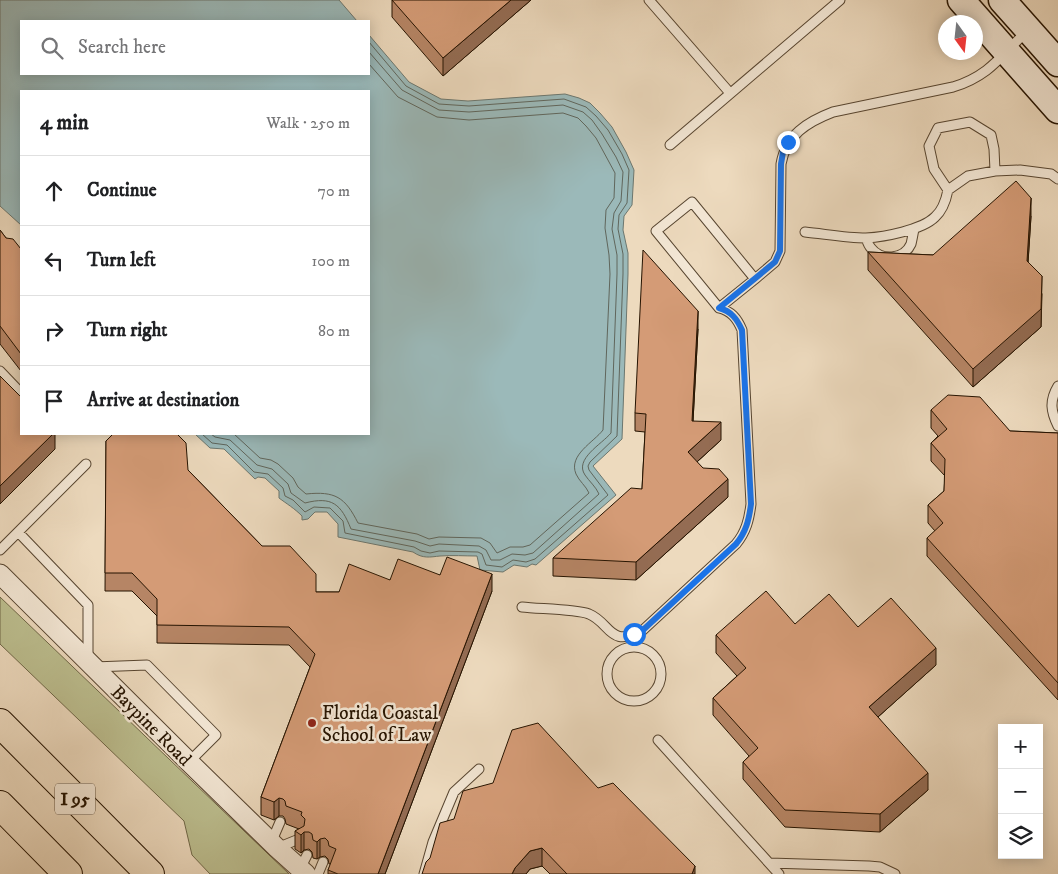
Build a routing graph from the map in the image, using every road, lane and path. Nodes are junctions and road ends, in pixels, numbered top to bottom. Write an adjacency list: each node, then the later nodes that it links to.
1 (649, 0): 8 (lane)
2 (840, 0): 8 (lane)
3 (962, 0): 6 (street)
4 (1002, 0): 5 (street)
5 (1028, 30): 6 (lane); 7 (street)
6 (1006, 51): 9 (street); 17 (lane)
7 (1058, 63)
8 (730, 93): 10 (lane)
9 (1058, 110)
10 (670, 145)
11 (995, 171): 12 (lane); 13 (lane); 13 (lane)
12 (1058, 179)
13 (948, 190): 14 (lane)
14 (914, 229): 16 (lane); 16 (lane)
15 (805, 232): 16 (lane)
16 (866, 238)
17 (755, 279): 18 (lane); 18 (lane)
18 (719, 308): 28 (lane)
19 (0, 371): 21 (lane)
20 (1058, 386): 22 (lane)
21 (20, 393)
22 (1058, 426)
23 (86, 464): 24 (lane)
24 (18, 532): 25 (lane); 30 (lane)
25 (0, 550)
26 (0, 574): 30 (street, Baypine Road)
27 (522, 607): 28 (lane)
28 (626, 636): 29 (lane)
29 (627, 648): 29 (lane)
30 (91, 664): 33 (street, Baypine Road); 33 (lane)
31 (0, 723): 43 (highway, I 95)
32 (658, 740): 40 (lane)
33 (189, 762): 38 (street, Baypine Road)
34 (479, 769): 44 (lane)
35 (0, 805): 42 (highway)
36 (280, 822): 38 (lane)
37 (299, 839): 38 (lane)
38 (274, 846): 41 (street, Baypine Road)
39 (323, 862): 41 (lane)
40 (769, 863): 45 (lane); 46 (lane)
41 (308, 868)
42 (68, 874)
43 (150, 874)
44 (424, 874)
45 (779, 874)
46 (896, 874)

